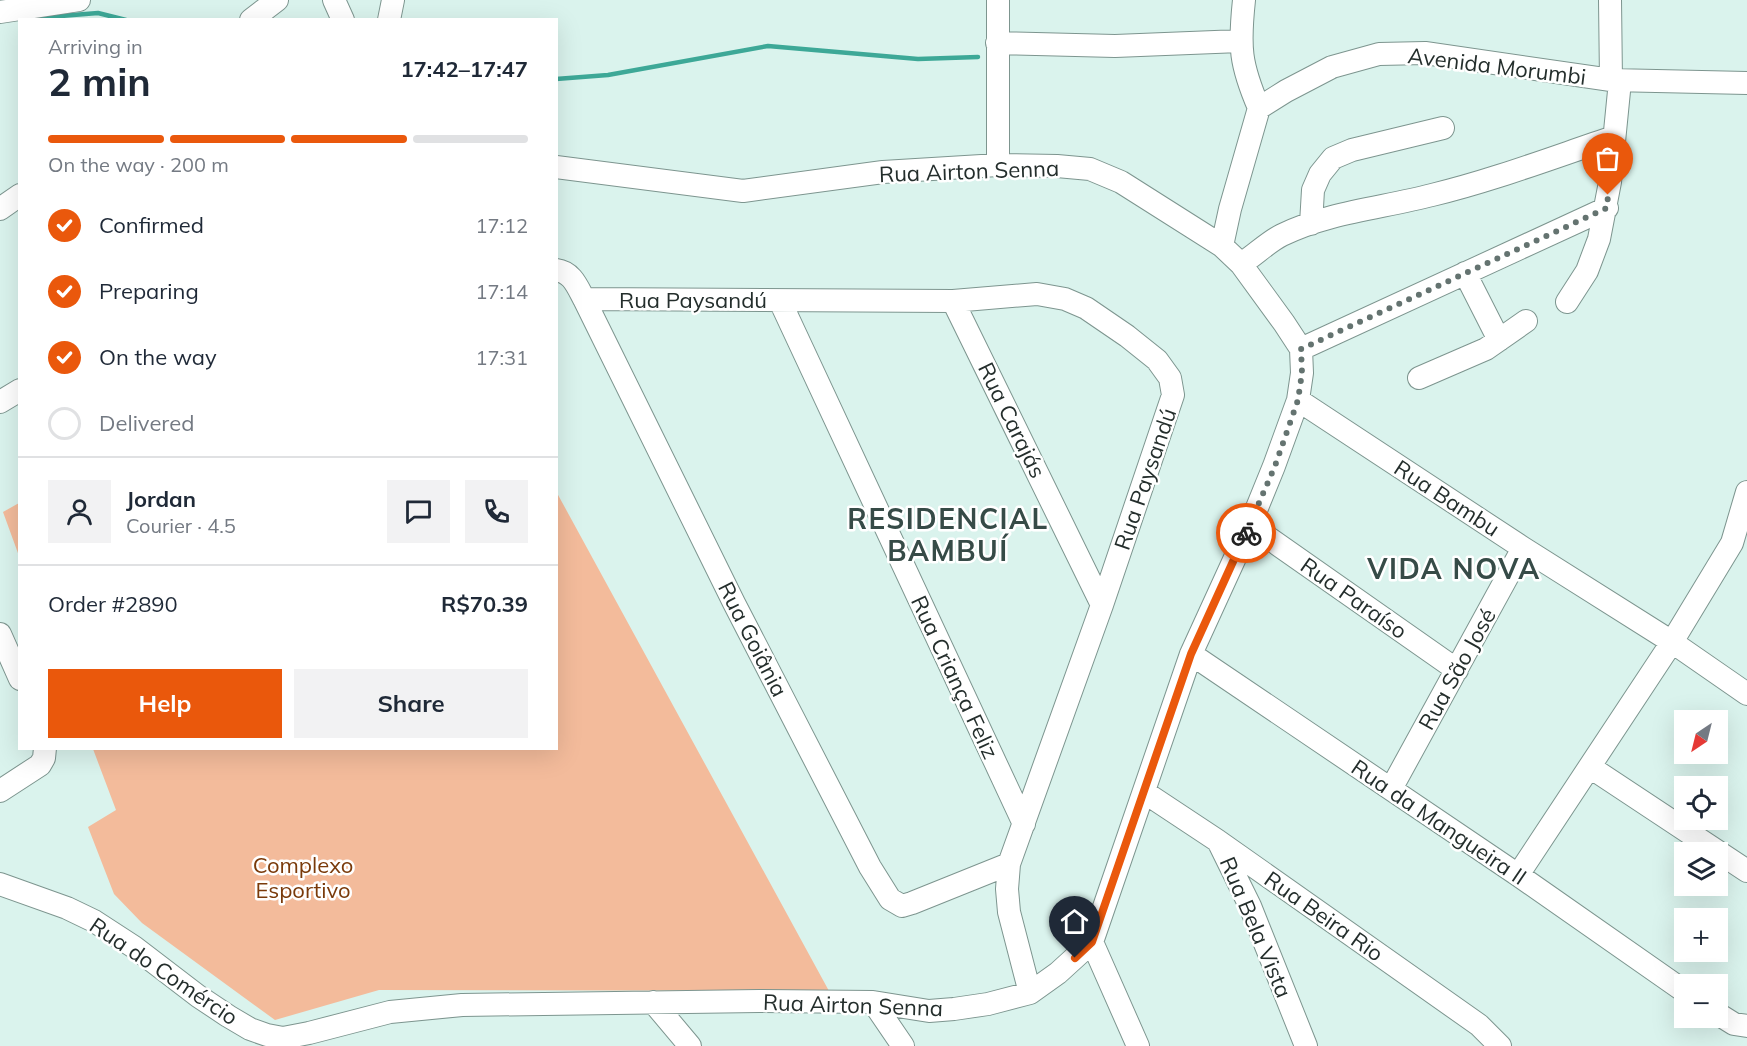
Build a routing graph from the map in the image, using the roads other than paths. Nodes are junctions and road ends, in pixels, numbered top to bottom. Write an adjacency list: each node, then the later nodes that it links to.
1 (79, 0): 8 (street)
2 (277, 0): 9 (street)
3 (334, 0): 10 (street)
4 (393, 0): 11 (street)
5 (998, 0): 13 (street)
6 (1244, 0): 12 (street)
7 (1610, 0): 14 (street)
8 (0, 12)
9 (254, 18)
10 (342, 18)
11 (389, 18)
12 (1240, 41): 13 (street); 16 (street)
13 (997, 43): 19 (street)
14 (1615, 80): 15 (street, Avenida Morumbi); 16 (street, Avenida Morumbi); 18 (street)
15 (1747, 83)
16 (1259, 108): 25 (street)
17 (1443, 128): 24 (street)
18 (1614, 137): 22 (street); 24 (street)
19 (998, 165): 20 (street, Rua Airton Senna); 25 (street, Rua Airton Senna)
20 (558, 167)
21 (18, 196): 23 (street)
22 (1607, 208): 28 (street); 32 (street)
23 (0, 209)
24 (1311, 224): 26 (street)
25 (1222, 246): 26 (street, Rua Airton Senna)
26 (1241, 264): 35 (street, Rua Airton Senna)
27 (558, 270): 29 (street, Rua Goiânia)
28 (1465, 273): 34 (street); 35 (street)
29 (584, 299): 30 (street, Rua Paysandú); 57 (street, Rua Goiânia)
30 (780, 301): 31 (street, Rua Paysandú); 55 (street, Rua Criança Feliz)
31 (953, 301): 43 (street, Rua Carajás); 43 (street, Rua Paysandú)
32 (1567, 302)
33 (1526, 321): 34 (street)
34 (1499, 340): 36 (street)
35 (1301, 349): 38 (street, Rua Airton Senna)
36 (1419, 378)
37 (18, 391): 39 (street)
38 (1298, 400): 41 (street, Rua Airton Senna); 42 (street, Rua Bambu)
39 (0, 402)
40 (1747, 492): 45 (street)
41 (1250, 525): 46 (street, Rua Airton Senna); 47 (street, Rua Paraíso)
42 (1523, 548): 45 (street, Rua Bambu); 47 (street, Rua São José)
43 (1102, 605): 55 (street, Rua Paysandú)
44 (0, 634): 48 (street)
45 (1672, 642): 49 (street, Rua Bambu); 51 (street)
46 (1191, 654): 52 (street, Rua da Mangueira II); 54 (street, Rua Airton Senna)
47 (1457, 670): 52 (street, Rua São José)
48 (18, 674)
49 (1747, 694)
50 (42, 757): 53 (street)
51 (1590, 767): 58 (street); 59 (street)
52 (1390, 789): 59 (street, Rua da Mangueira II)
53 (0, 791)
54 (1144, 792): 56 (street, Rua Beira Rio); 61 (street, Rua Airton Senna)
55 (1024, 824): 57 (street, Rua Paysandú)
56 (1218, 841): 71 (street, Rua Bela Vista); 72 (street, Rua Beira Rio)
57 (1009, 864): 63 (street, Rua Paysandú)
58 (1747, 871)
59 (1518, 875): 62 (street, Rua da Mangueira II)
60 (0, 884): 64 (street, Rua do Comércio)
61 (1092, 942): 63 (street, Rua Airton Senna); 70 (street)
62 (1674, 984)
63 (1030, 993): 65 (street, Rua Airton Senna)
64 (653, 1002): 65 (street, Rua Airton Senna); 68 (street)
65 (873, 1002): 69 (street)
66 (1728, 1020): 67 (street)
67 (1747, 1026)
68 (690, 1046)
69 (903, 1046)
70 (1138, 1046)
71 (1306, 1046)
72 (1500, 1046)

